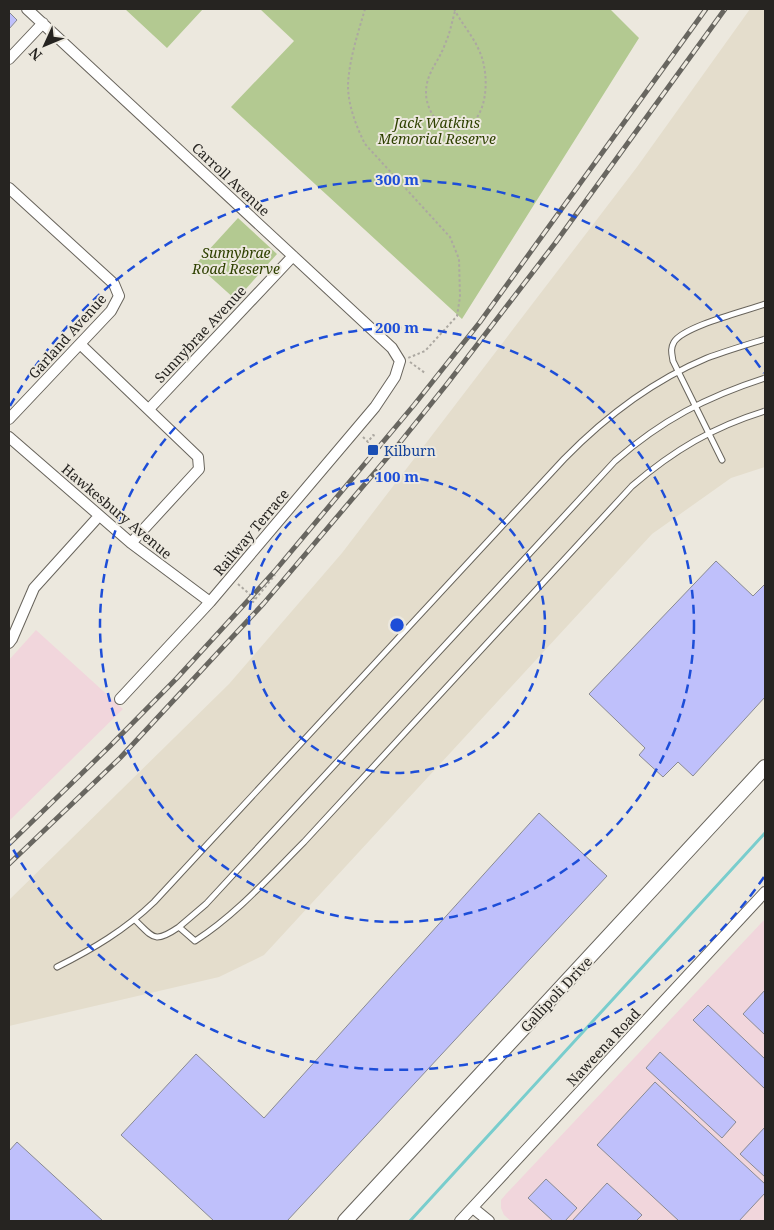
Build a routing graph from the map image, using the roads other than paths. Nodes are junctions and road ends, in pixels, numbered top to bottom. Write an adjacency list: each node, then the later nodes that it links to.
1 (27, 9): 2 (street, Carroll Avenue)
2 (43, 23): 3 (street); 5 (street, Carroll Avenue)
3 (9, 59)
4 (9, 188): 8 (street, Garland Avenue)
5 (293, 256): 10 (street, Carroll Avenue); 13 (street, Sunnybrae Avenue)
6 (765, 304): 9 (lane)
7 (765, 339): 9 (lane)
8 (80, 344): 13 (street); 15 (street, Garland Avenue)
9 (678, 372): 12 (lane); 26 (lane)
10 (395, 377): 21 (street, Railway Terrace)
11 (765, 378): 12 (lane)
12 (695, 406): 16 (lane); 27 (lane)
13 (149, 409): 20 (street)
14 (765, 410): 16 (lane)
15 (9, 419)
16 (708, 432): 18 (lane); 27 (lane)
17 (9, 437): 19 (street, Hawkesbury Avenue)
18 (722, 460)
19 (99, 516): 20 (street, Hawkesbury Avenue); 22 (street)
20 (131, 543): 21 (street, Hawkesbury Avenue)
21 (210, 602): 23 (street, Railway Terrace)
22 (9, 643)
23 (120, 699)
24 (765, 767): 30 (street, Gallipoli Drive)
25 (765, 892): 29 (street, Naweena Road)
26 (135, 920): 27 (lane); 28 (lane)
27 (178, 928)
28 (57, 967)
29 (473, 1208): 31 (street, Naweena Road); 32 (street)
30 (346, 1221)
31 (460, 1221)
32 (489, 1221)

